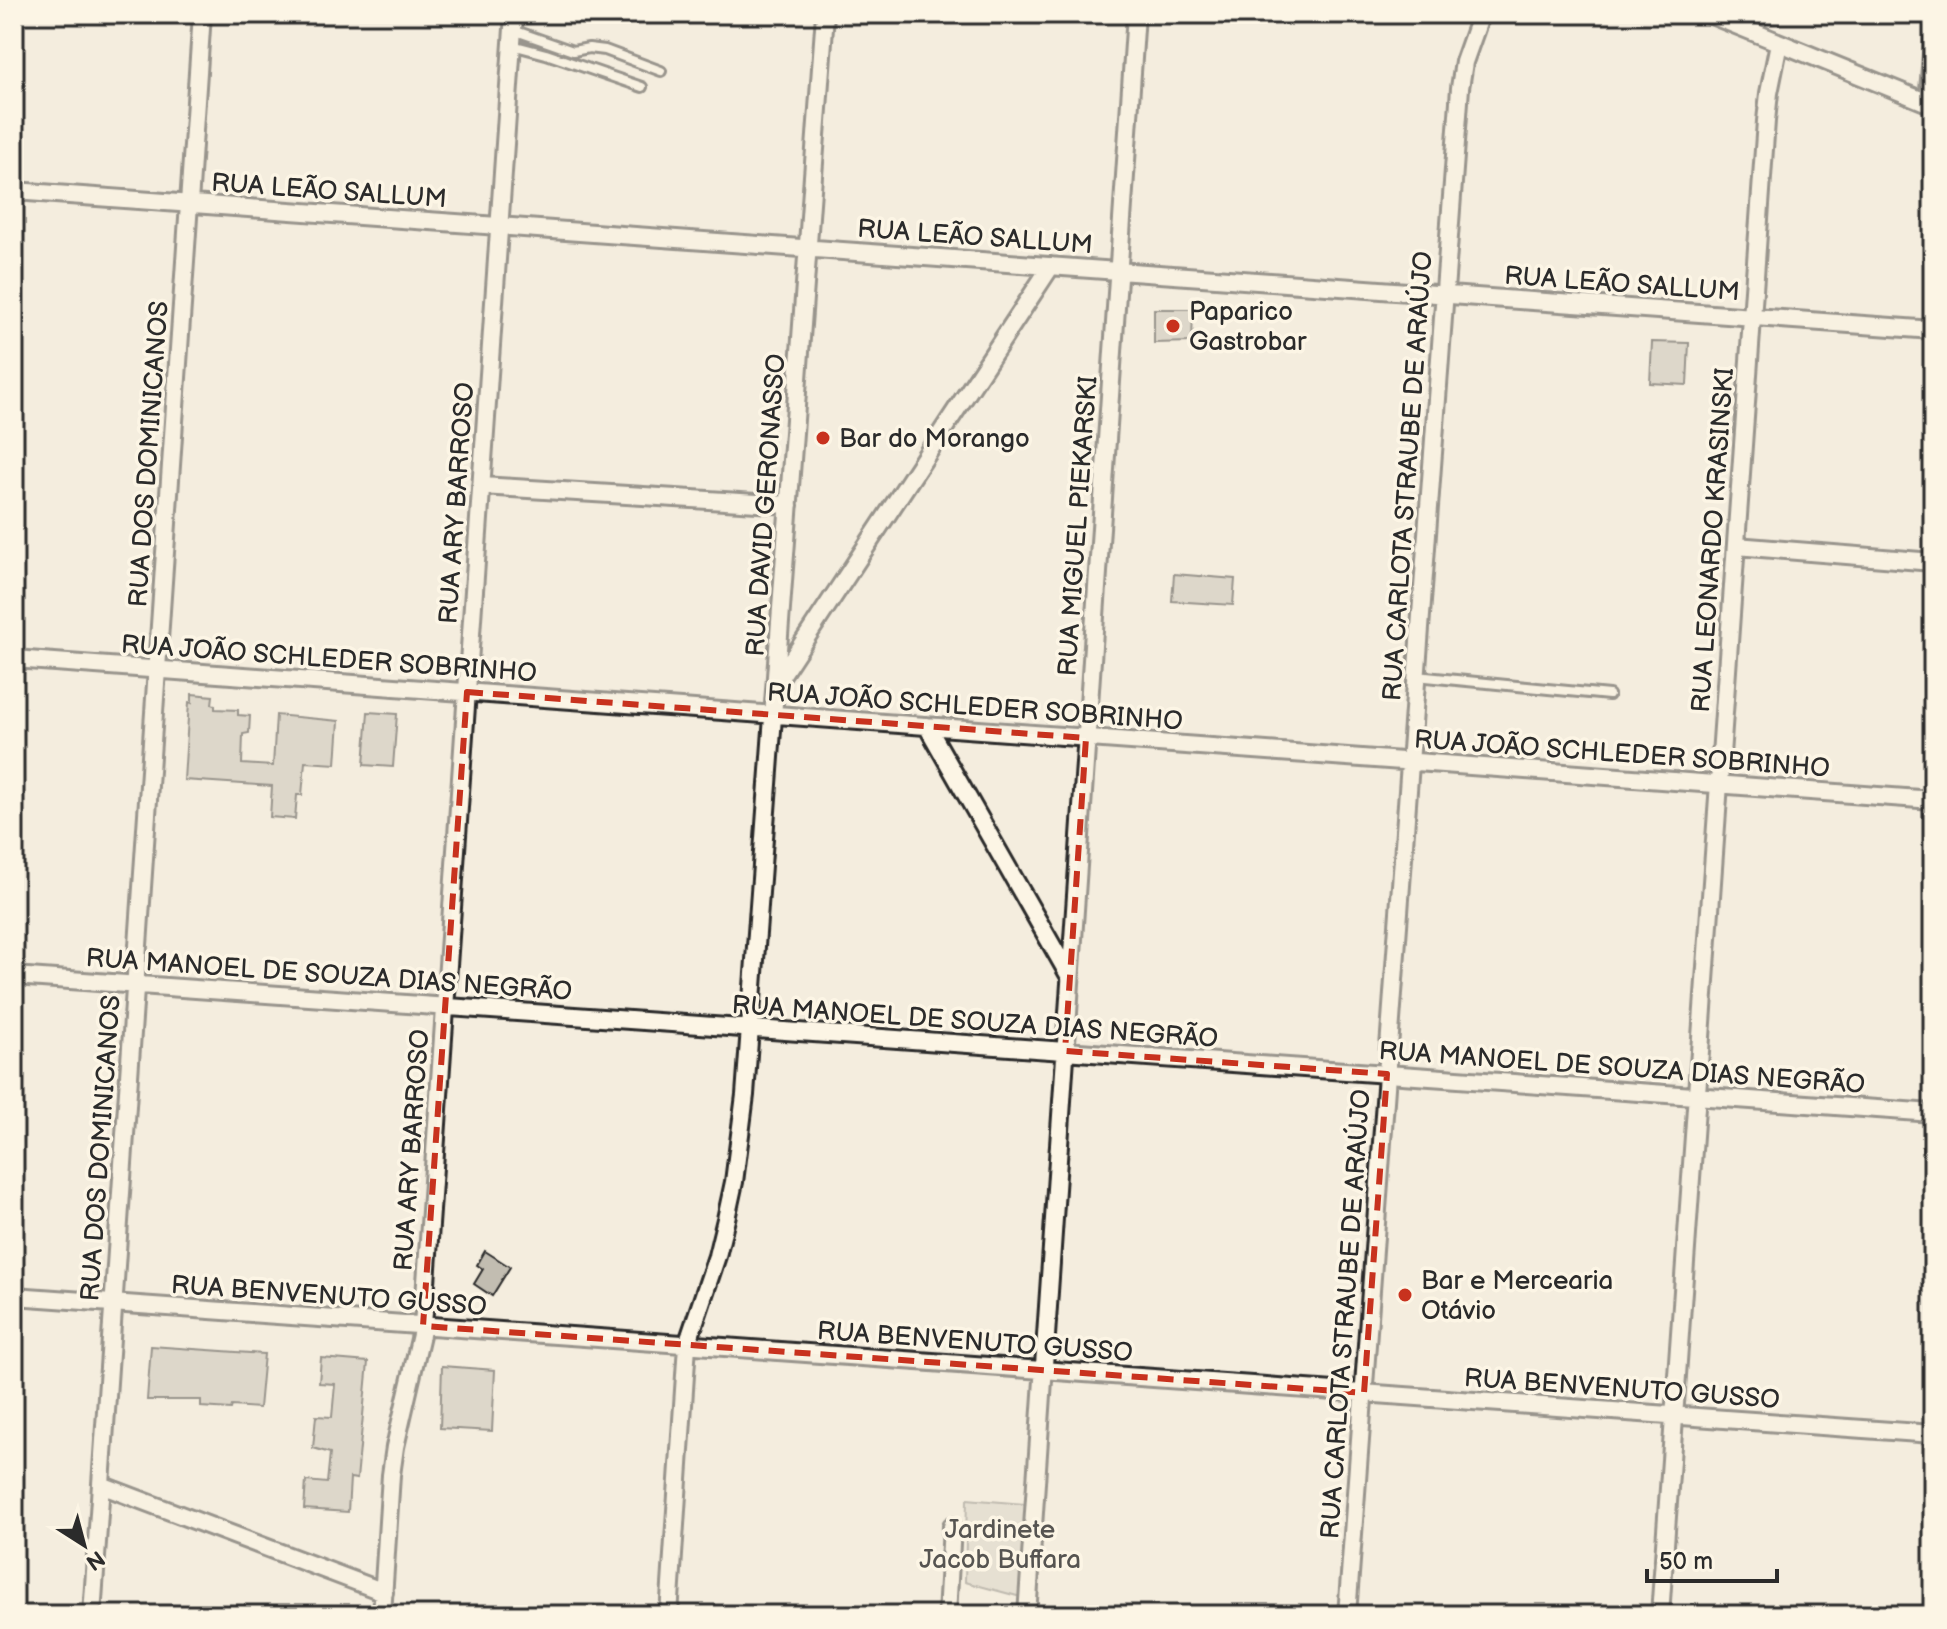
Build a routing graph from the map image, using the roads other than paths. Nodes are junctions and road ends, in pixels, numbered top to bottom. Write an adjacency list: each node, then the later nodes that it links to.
1 (202, 14): 13 (street, RUA DOS DOMINICANOS)
2 (825, 14): 15 (street, RUA DAVID GERONASSO)
3 (1136, 14): 17 (street, RUA MIGUEL PIEKARSKI)
4 (1481, 14): 18 (street, RUA CARLOTA STRAUBE DE ARAÚJO)
5 (1709, 14): 8 (street)
6 (513, 29): 9 (lane); 10 (lane); 14 (street, RUA ARY BARROSO)
7 (1933, 42): 11 (street)
8 (1779, 43): 11 (street); 19 (street, RUA LEONARDO KRASINSKI)
9 (661, 71)
10 (642, 87)
11 (1931, 104)
12 (14, 191): 13 (street, RUA LEÃO SALLUM)
13 (189, 204): 14 (street, RUA LEÃO SALLUM); 26 (street, RUA DOS DOMINICANOS)
14 (499, 226): 15 (street, RUA LEÃO SALLUM); 21 (street, RUA ARY BARROSO)
15 (808, 248): 16 (street, RUA LEÃO SALLUM); 22 (street, RUA DAVID GERONASSO)
16 (1051, 266): 17 (street, RUA LEÃO SALLUM); 28 (street)
17 (1118, 271): 18 (street, RUA LEÃO SALLUM); 33 (street, RUA MIGUEL PIEKARSKI)
18 (1445, 294): 19 (street, RUA LEÃO SALLUM); 27 (street, RUA CARLOTA STRAUBE DE ARAÚJO)
19 (1752, 317): 20 (street, RUA LEÃO SALLUM); 23 (street, RUA LEONARDO KRASINSKI)
20 (1933, 330)
21 (481, 486): 22 (street); 29 (street, RUA ARY BARROSO)
22 (789, 505): 28 (street, RUA DAVID GERONASSO)
23 (1736, 546): 24 (street); 35 (street, RUA LEONARDO KRASINSKI)
24 (1933, 562)
25 (14, 659): 26 (street, RUA JOÃO SCHLEDER SOBRINHO)
26 (157, 670): 29 (street, RUA JOÃO SCHLEDER SOBRINHO); 39 (street, RUA DOS DOMINICANOS)
27 (1416, 676): 30 (lane); 34 (street, RUA CARLOTA STRAUBE DE ARAÚJO)
28 (775, 684): 31 (street, RUA DAVID GERONASSO)
29 (467, 692): 31 (street, RUA JOÃO SCHLEDER SOBRINHO); 40 (street, RUA ARY BARROSO)
30 (1609, 695)
31 (773, 715): 32 (street, RUA JOÃO SCHLEDER SOBRINHO); 41 (street, RUA DAVID GERONASSO)
32 (927, 726): 33 (street, RUA JOÃO SCHLEDER SOBRINHO); 38 (street)
33 (1086, 738): 34 (street, RUA JOÃO SCHLEDER SOBRINHO); 38 (street, RUA MIGUEL PIEKARSKI)
34 (1410, 762): 35 (street, RUA JOÃO SCHLEDER SOBRINHO); 43 (street, RUA CARLOTA STRAUBE DE ARAÚJO)
35 (1719, 784): 36 (street, RUA JOÃO SCHLEDER SOBRINHO); 44 (street, RUA LEONARDO KRASINSKI)
36 (1933, 800)
37 (14, 976): 39 (street, RUA MANOEL DE SOUZA DIAS NEGRÃO)
38 (1070, 977): 42 (street, RUA MIGUEL PIEKARSKI)
39 (136, 985): 40 (street, RUA MANOEL DE SOUZA DIAS NEGRÃO); 47 (street, RUA DOS DOMINICANOS)
40 (445, 1007): 41 (street, RUA MANOEL DE SOUZA DIAS NEGRÃO); 48 (street, RUA ARY BARROSO)
41 (750, 1029): 42 (street, RUA MANOEL DE SOUZA DIAS NEGRÃO); 49 (street, RUA DAVID GERONASSO)
42 (1065, 1051): 43 (street, RUA MANOEL DE SOUZA DIAS NEGRÃO); 50 (street, RUA MIGUEL PIEKARSKI)
43 (1387, 1074): 44 (street, RUA MANOEL DE SOUZA DIAS NEGRÃO); 51 (street, RUA CARLOTA STRAUBE DE ARAÚJO)
44 (1697, 1096): 45 (street, RUA MANOEL DE SOUZA DIAS NEGRÃO); 52 (street, RUA LEONARDO KRASINSKI)
45 (1933, 1113)
46 (14, 1296): 47 (street, RUA BENVENUTO GUSSO)
47 (114, 1303): 48 (street, RUA BENVENUTO GUSSO); 54 (street, RUA DOS DOMINICANOS)
48 (423, 1326): 49 (street, RUA BENVENUTO GUSSO); 56 (street, RUA ARY BARROSO)
49 (687, 1345): 50 (street, RUA BENVENUTO GUSSO); 59 (street, RUA DAVID GERONASSO)
50 (1043, 1370): 51 (street, RUA BENVENUTO GUSSO); 61 (street, RUA MIGUEL PIEKARSKI)
51 (1364, 1393): 52 (street, RUA BENVENUTO GUSSO); 62 (street, RUA CARLOTA STRAUBE DE ARAÚJO)
52 (1675, 1416): 53 (street, RUA BENVENUTO GUSSO); 63 (street, RUA LEONARDO KRASINSKI)
53 (1933, 1434)
54 (101, 1485): 56 (street); 57 (street, RUA DOS DOMINICANOS)
55 (952, 1526): 60 (street)
56 (384, 1592): 58 (street, RUA ARY BARROSO)
57 (92, 1615)
58 (382, 1615)
59 (669, 1615)
60 (947, 1615)
61 (1027, 1615)
62 (1347, 1615)
63 (1660, 1615)

